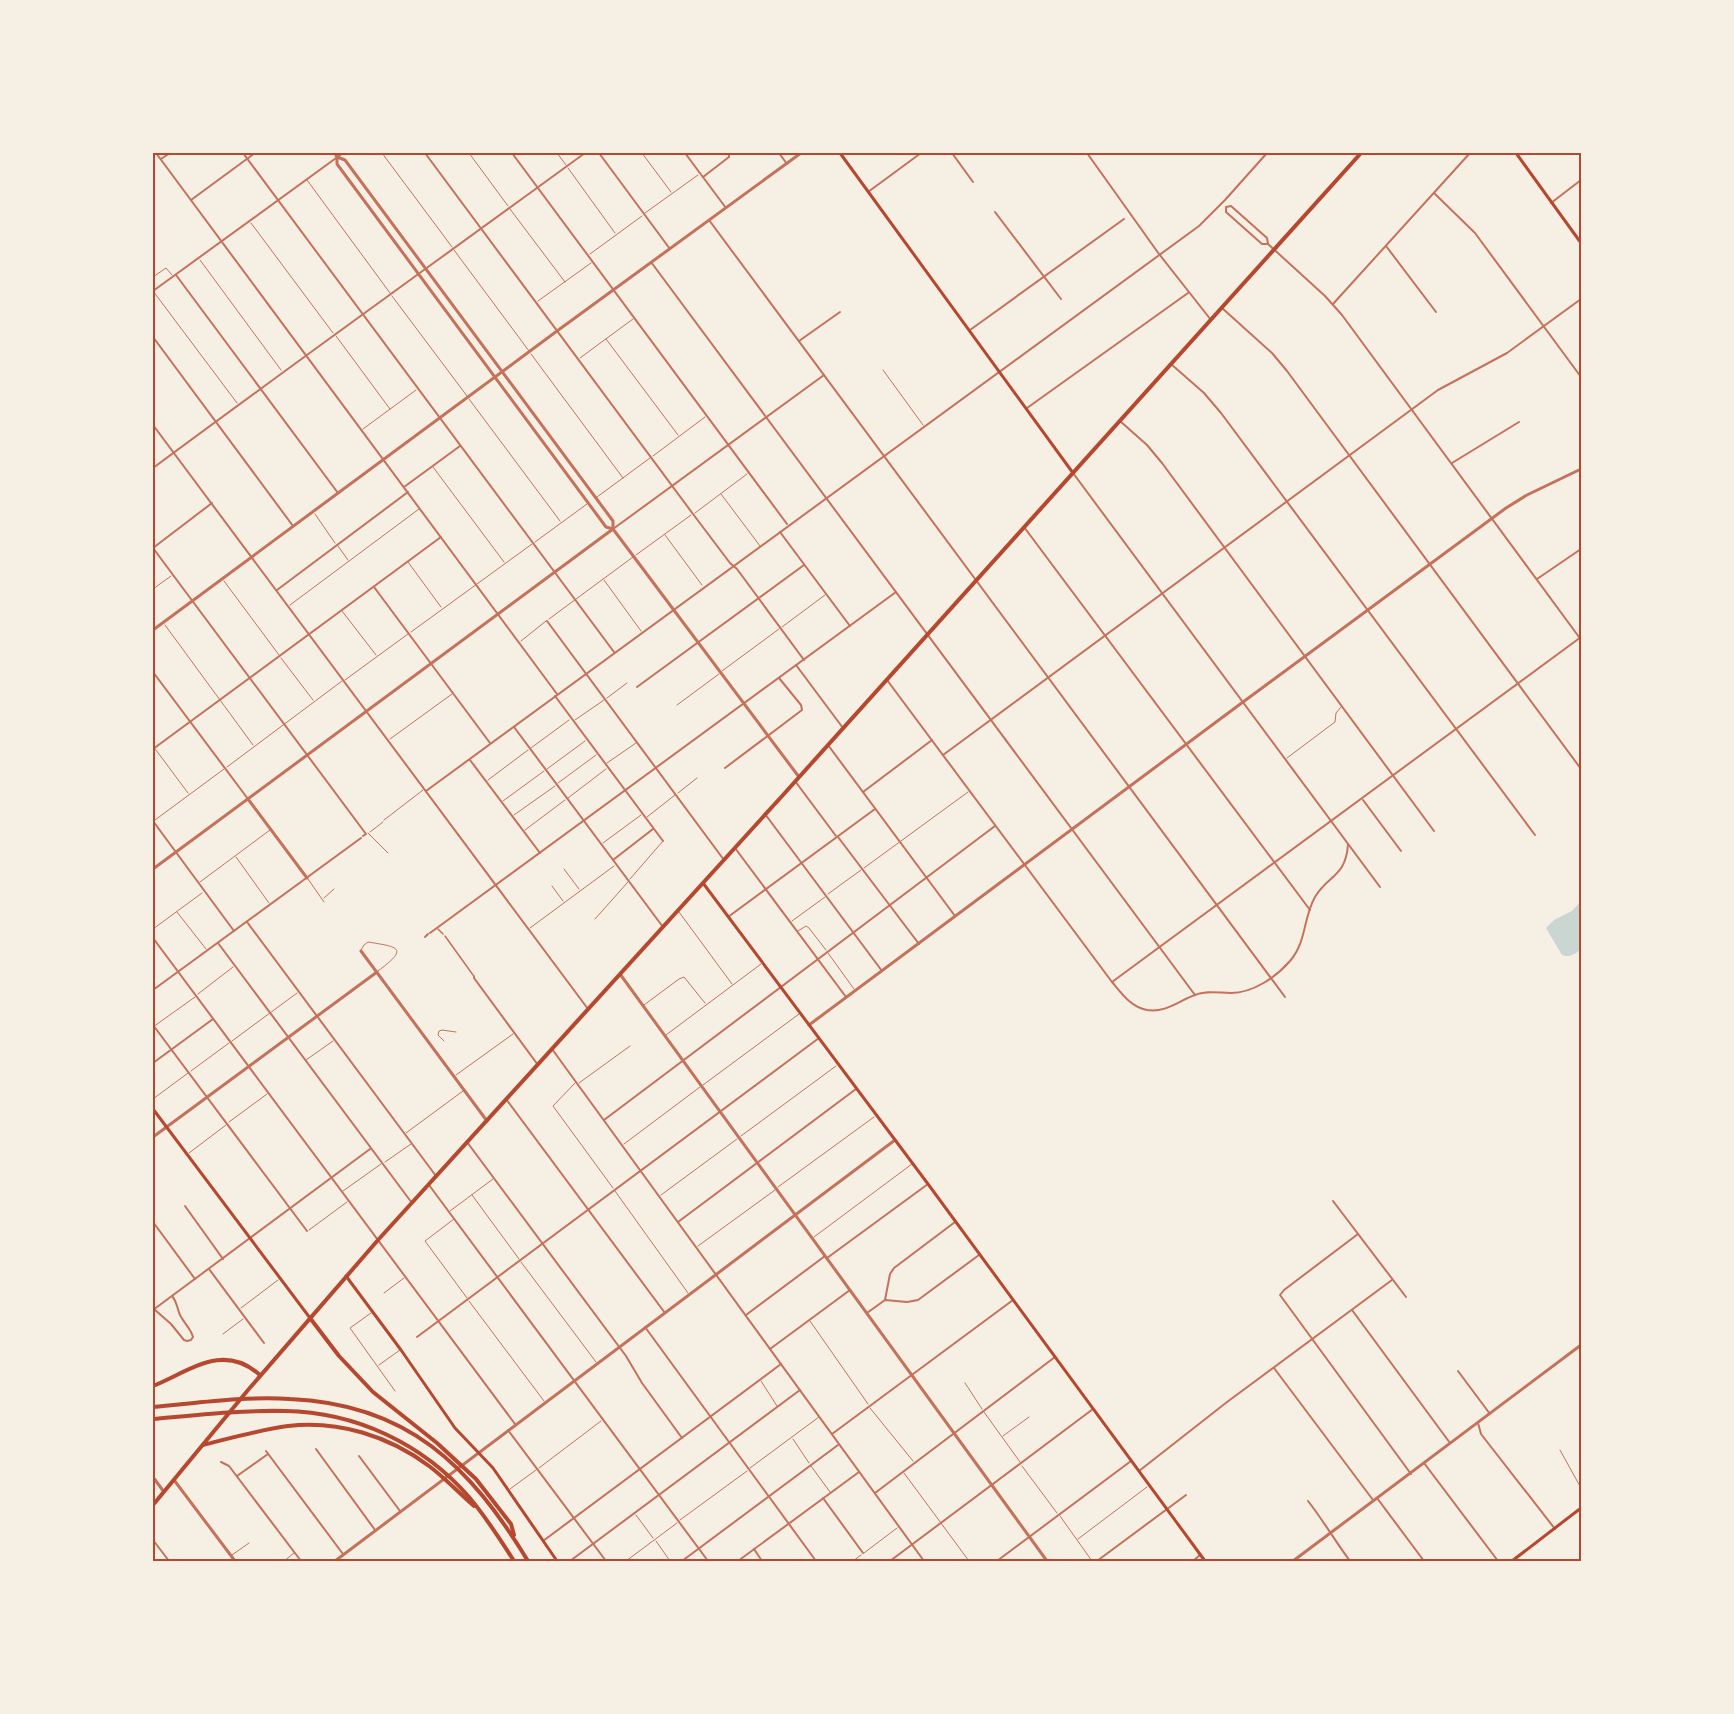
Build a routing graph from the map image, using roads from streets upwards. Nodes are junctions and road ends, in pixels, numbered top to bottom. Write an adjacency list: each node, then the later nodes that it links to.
1 (156, 153): 23 (street)
2 (170, 153): 23 (street)
3 (243, 153): 24 (street)
4 (255, 153): 24 (street)
5 (343, 153): 22 (street)
6 (425, 153): 41 (street)
7 (512, 153): 29 (street)
8 (585, 153): 29 (street)
9 (599, 153): 46 (street)
10 (685, 153): 26 (street)
11 (779, 153): 25 (street)
12 (801, 153): 25 (street)
13 (840, 153): 30 (main road)
14 (921, 153): 30 (street)
15 (952, 153): 28 (street)
16 (1087, 153): 48 (street)
17 (1266, 153): 34 (street)
18 (1361, 153): 47 (main road)
19 (1470, 153): 31 (street)
20 (1516, 153): 35 (main road)
21 (730, 154): 26 (street)
22 (336, 155): 33 (street); 50 (street); 51 (street)
23 (161, 159): 32 (street)
24 (247, 159): 32 (street); 33 (street)
25 (787, 164): 37 (street)
26 (701, 175): 37 (street)
27 (1581, 180): 35 (street)
28 (973, 182)
29 (538, 187): 41 (street); 54 (street)
30 (868, 192): 66 (main road)
31 (1434, 193): 45 (street); 65 (street)
32 (191, 200): 42 (street)
33 (278, 200): 42 (street); 63 (street)
34 (1222, 203): 36 (street); 48 (street)
35 (1551, 203): 44 (main road)
36 (1226, 207): 43 (street); 43 (street)
37 (726, 208): 40 (street)
38 (995, 212): 53 (street)
39 (1124, 219): 53 (street)
40 (709, 220): 46 (street); 69 (street)
41 (481, 229): 50 (street); 67 (street)
42 (222, 241): 52 (street); 70 (street)
43 (1268, 243): 47 (street)
44 (1581, 243)
45 (1386, 246): 59 (street); 62 (street)
46 (670, 249): 49 (street)
47 (1274, 250): 59 (street); 60 (main road)
48 (1160, 254): 56 (street); 72 (street)
49 (651, 262): 54 (street); 80 (street)
50 (426, 269): 51 (street); 73 (street)
51 (419, 274): 63 (street); 75 (street)
52 (174, 276): 55 (street); 77 (street)
53 (1044, 277): 57 (street); 66 (street)
54 (613, 290): 67 (street); 86 (street)
55 (153, 291)
56 (1188, 292): 64 (street); 78 (street)
57 (1061, 298)
58 (1581, 299): 65 (street)
59 (1333, 304): 79 (street)
60 (1222, 308): 64 (main road); 90 (street)
61 (840, 312): 69 (street)
62 (1436, 312)
63 (363, 315): 70 (street); 81 (street)
64 (1211, 320): 71 (main road)
65 (1544, 327): 76 (street); 79 (street)
66 (970, 330): 72 (main road)
67 (557, 331): 73 (street); 96 (street)
68 (153, 337): 83 (street)
69 (799, 341): 74 (street)
70 (306, 355): 77 (street); 91 (street)
71 (1172, 364): 82 (main road); 101 (street)
72 (1000, 370): 78 (main road); 89 (street)
73 (502, 371): 75 (street); 107 (street)
74 (824, 375): 80 (street); 89 (street)
75 (495, 377): 81 (street); 107 (street)
76 (1581, 377)
77 (260, 388): 83 (street); 99 (street)
78 (1027, 408): 95 (main road)
79 (1411, 409): 90 (street); 92 (street)
80 (766, 417): 86 (street); 100 (street)
81 (440, 418): 87 (street); 91 (street)
82 (1120, 421): 95 (main road); 110 (street)
83 (216, 422): 88 (street); 105 (street)
84 (1519, 422): 92 (street)
85 (153, 425): 88 (street)
86 (728, 444): 96 (street); 104 (street)
87 (460, 446): 97 (street); 117 (street)
88 (174, 453): 93 (street); 102 (street)
89 (884, 455): 100 (street); 119 (street)
90 (1349, 455): 101 (street); 114 (street)
91 (383, 459): 97 (street); 99 (street)
92 (1451, 463): 103 (street)
93 (153, 468)
94 (1581, 469): 103 (street)
95 (1073, 473): 106 (main road); 123 (street)
96 (672, 486): 107 (street); 116 (street)
97 (404, 487): 98 (street)
98 (408, 492): 109 (street); 121 (street)
99 (338, 493): 105 (street)
100 (826, 498): 104 (street); 122 (street)
101 (1287, 501): 110 (street); 127 (street)
102 (212, 503): 111 (street); 113 (street)
103 (1492, 519): 114 (street); 118 (street)
104 (788, 525): 108 (street)
105 (293, 526): 113 (street)
106 (1024, 527): 119 (main road); 134 (street)
107 (613, 529): 117 (street); 126 (street)
108 (779, 531): 115 (street); 116 (street)
109 (441, 537): 120 (street); 128 (street)
110 (1225, 546): 123 (street); 138 (street)
111 (153, 548): 125 (street)
112 (1581, 549): 118 (street)
113 (252, 556): 121 (street); 125 (street)
114 (1430, 564): 127 (street); 148 (street)
115 (804, 565): 124 (street); 130 (street)
116 (733, 566): 124 (street); 126 (street)
117 (554, 572): 128 (street); 137 (street)
118 (1537, 579): 135 (street)
119 (976, 580): 133 (main road); 145 (street)
120 (374, 587): 132 (street); 140 (street)
121 (277, 590): 132 (street)
122 (896, 592): 130 (street); 133 (street)
123 (1162, 593): 134 (street); 151 (street)
124 (759, 598): 136 (street); 139 (street)
125 (192, 601): 131 (street); 144 (street)
126 (674, 609): 136 (street); 137 (street)
127 (1368, 610): 138 (street); 158 (street)
128 (498, 613): 140 (street); 150 (street)
129 (547, 621): 143 (street)
130 (850, 626): 139 (street)
131 (153, 630)
132 (309, 634): 144 (street); 153 (street)
133 (927, 634): 147 (main road); 154 (street)
134 (1105, 634): 145 (street); 162 (street)
135 (1581, 638): 148 (street)
136 (699, 642): 149 (street); 152 (street)
137 (614, 652): 143 (street)
138 (1305, 656): 151 (street); 171 (street)
139 (804, 660): 141 (street)
140 (430, 663): 153 (street); 161 (street)
141 (796, 666): 146 (street); 157 (street)
142 (153, 672): 155 (street)
143 (585, 673): 150 (street); 169 (street)
144 (250, 677): 155 (street); 165 (street)
145 (1048, 677): 154 (street); 174 (street)
146 (779, 678): 152 (street); 159 (street)
147 (887, 680): 157 (main road); 160 (street)
148 (1518, 684): 158 (street); 170 (street)
149 (637, 687)
150 (556, 695): 156 (street); 176 (street)
151 (1243, 702): 162 (street); 184 (street)
152 (745, 703): 159 (street); 169 (street)
153 (366, 711): 165 (street); 175 (street)
154 (991, 720): 166 (street); 187 (street)
155 (190, 721): 164 (street); 178 (street)
156 (513, 726): 161 (street); 183 (street)
157 (843, 728): 163 (main road)
158 (1456, 730): 171 (street); 189 (street)
159 (768, 735): 168 (street); 172 (street)
160 (932, 740): 166 (street); 177 (street)
161 (490, 743): 167 (street)
162 (1186, 744): 174 (street); 200 (street)
163 (828, 745): 172 (main road); 177 (street)
164 (153, 748)
165 (307, 755): 178 (street); 204 (street)
166 (943, 755): 185 (street)
167 (469, 759): 175 (street); 196 (street)
168 (725, 768)
169 (656, 769): 176 (street); 198 (street)
170 (1581, 769)
171 (1394, 776): 179 (street); 188 (street)
172 (799, 777): 173 (main road)
173 (795, 781): 181 (main road); 190 (street)
174 (1130, 786): 187 (street); 210 (street)
175 (425, 790): 206 (street)
176 (625, 791): 183 (street); 186 (street)
177 (863, 792): 180 (street)
178 (248, 799): 195 (street); 204 (street)
179 (1362, 799): 184 (street); 194 (street)
180 (876, 809): 190 (street); 203 (street)
181 (765, 814): 193 (main road); 199 (street)
182 (153, 821): 195 (street)
183 (584, 821): 196 (street); 197 (street)
184 (1331, 822): 192 (street); 200 (street)
185 (995, 825): 201 (street); 203 (street)
186 (654, 829): 191 (street); 197 (street)
187 (1071, 829): 201 (street); 223 (street)
188 (1434, 831)
189 (1534, 835)
190 (838, 837): 199 (street); 209 (street)
191 (663, 841)
192 (1348, 844): 207 (street); 211 (street)
193 (735, 848): 198 (main road); 208 (street)
194 (1401, 850)
195 (176, 852): 202 (street); 217 (street)
196 (540, 854): 206 (street)
197 (613, 860): 215 (street)
198 (724, 860): 205 (main road)
199 (802, 862): 208 (street); 218 (street)
200 (1275, 863): 210 (street); 211 (street)
201 (1024, 865): 212 (street); 232 (street)
202 (153, 869)
203 (926, 877): 209 (street); 212 (street)
204 (307, 878): 214 (street)
205 (703, 883): 213 (main road); 215 (main road)
206 (496, 886): 216 (street); 238 (street)
207 (1380, 887)
208 (766, 889): 213 (street); 225 (street)
209 (889, 904): 218 (street); 222 (street)
210 (1218, 905): 223 (street); 231 (street)
211 (1310, 910): 231 (street)
212 (956, 916): 222 (street)
213 (728, 917): 233 (main road)
214 (247, 922): 217 (street); 239 (street)
215 (663, 927): 229 (main road)
216 (438, 928): 219 (street); 230 (street)
217 (234, 931): 221 (street)
218 (853, 931): 225 (street); 226 (street)
219 (428, 935)
220 (153, 938): 227 (street)
221 (218, 943): 227 (street); 243 (street)
222 (919, 944): 226 (street)
223 (1160, 948): 232 (street); 235 (street)
224 (361, 951): 228 (street)
225 (817, 958): 233 (street); 236 (street)
226 (882, 971): 236 (street)
227 (178, 972): 234 (street); 240 (street)
228 (377, 972): 239 (street); 257 (street)
229 (620, 974): 238 (main road); 247 (street)
230 (474, 976): 249 (street)
231 (1271, 977): 235 (street); 237 (street)
232 (1112, 982): 235 (street)
233 (780, 986): 241 (main road); 247 (street)
234 (153, 990)
235 (1195, 995)
236 (846, 998): 241 (street)
237 (1285, 998)
238 (588, 1009): 246 (main road)
239 (317, 1017): 243 (street); 265 (street)
240 (213, 1019): 245 (street); 250 (street)
241 (809, 1025): 244 (main road)
242 (153, 1026): 245 (street)
243 (288, 1038): 250 (street); 262 (street)
244 (819, 1038): 251 (main road); 255 (street)
245 (171, 1049): 248 (street); 252 (street)
246 (552, 1049): 249 (main road); 256 (street)
247 (683, 1060): 255 (street); 256 (street)
248 (153, 1063)
249 (538, 1065): 253 (main road)
250 (248, 1067): 252 (street); 266 (street)
251 (857, 1089): 260 (main road); 263 (street)
252 (207, 1097): 258 (street); 272 (street)
253 (506, 1100): 257 (main road); 273 (street)
254 (153, 1109): 258 (main road)
255 (720, 1112): 263 (street); 264 (street)
256 (604, 1120): 264 (street)
257 (487, 1121): 261 (main road)
258 (166, 1127): 259 (street); 280 (main road)
259 (153, 1137)
260 (895, 1140): 267 (main road); 274 (street)
261 (467, 1142): 265 (main road); 282 (street)
262 (370, 1149): 266 (street); 270 (street)
263 (758, 1163): 274 (street); 276 (street)
264 (641, 1171): 273 (street); 276 (street)
265 (436, 1176): 268 (main road)
266 (331, 1178): 272 (street); 281 (street)
267 (928, 1184): 277 (main road); 284 (street)
268 (429, 1185): 270 (main road); 289 (street)
269 (1333, 1201): 279 (street)
270 (412, 1203): 281 (main road)
271 (185, 1206): 285 (street)
272 (290, 1208): 278 (street); 280 (street)
273 (588, 1210): 282 (street); 299 (street)
274 (795, 1215): 284 (street); 287 (street)
275 (153, 1222): 290 (street)
276 (678, 1222): 287 (street)
277 (955, 1222): 283 (main road); 296 (street)
278 (307, 1231)
279 (1358, 1234): 291 (street); 306 (street)
280 (249, 1239): 285 (street); 302 (main road)
281 (378, 1240): 288 (main road); 303 (street)
282 (543, 1244): 289 (street); 309 (street)
283 (979, 1254): 295 (main road); 296 (street)
284 (826, 1257): 292 (street); 301 (street)
285 (223, 1259): 286 (street)
286 (209, 1269): 290 (street); 307 (street)
287 (716, 1274): 299 (street); 301 (street)
288 (346, 1276): 302 (main road); 336 (main road)
289 (497, 1277): 303 (street); 317 (street)
290 (195, 1279): 293 (street)
291 (1392, 1280): 294 (street); 298 (street)
292 (850, 1290): 300 (street); 310 (street)
293 (172, 1296): 297 (street); 297 (street)
294 (1406, 1297)
295 (1013, 1299): 311 (main road); 316 (street)
296 (885, 1300): 300 (street)
297 (154, 1310)
298 (1352, 1310): 306 (street); 333 (street)
299 (665, 1313): 304 (street)
300 (867, 1313): 316 (street)
301 (746, 1315): 310 (street)
302 (310, 1318): 315 (main road); 369 (main road)
303 (439, 1321): 305 (street); 326 (street)
304 (645, 1328): 309 (street); 323 (street)
305 (417, 1337)
306 (1312, 1340): 313 (street); 344 (street)
307 (264, 1343)
308 (1581, 1345): 322 (street)
309 (619, 1347): 317 (street); 330 (street)
310 (770, 1349): 312 (street)
311 (1055, 1357): 321 (main road); 328 (street)
312 (781, 1364): 319 (street); 323 (street)
313 (1274, 1368): 343 (street); 355 (street)
314 (1458, 1371): 322 (street)
315 (260, 1375): 318 (main road); 334 (main road)
316 (912, 1375): 328 (street); 329 (street)
317 (574, 1381): 326 (street); 341 (street)
318 (153, 1386)
319 (800, 1390): 329 (street); 331 (street)
320 (153, 1407): 369 (main road)
321 (1093, 1409): 338 (main road); 348 (street)
322 (1490, 1414): 325 (street)
323 (711, 1417): 330 (street); 331 (street)
324 (153, 1419): 361 (main road)
325 (1478, 1422): 333 (street); 364 (street)
326 (515, 1425): 327 (street)
327 (508, 1430): 336 (street); 362 (street)
328 (954, 1433): 348 (street); 350 (street)
329 (832, 1434): 332 (street)
330 (682, 1438): 341 (street)
331 (730, 1443): 351 (street); 353 (street)
332 (839, 1444): 342 (street); 353 (street)
333 (1450, 1444): 340 (street)
334 (203, 1445): 347 (main road); 361 (main road)
335 (316, 1449): 365 (street)
336 (478, 1452): 360 (street); 370 (main road)
337 (359, 1456): 360 (street)
338 (1131, 1461): 343 (main road); 367 (street)
339 (220, 1462): 345 (street)
340 (1424, 1463): 344 (street); 402 (street)
341 (640, 1469): 351 (street); 362 (street)
342 (859, 1471): 350 (street); 354 (street)
343 (1139, 1471): 359 (main road)
344 (1411, 1473): 355 (street)
345 (237, 1476): 376 (street); 380 (street)
346 (153, 1477): 349 (street)
347 (174, 1480): 349 (main road); 379 (street)
348 (992, 1485): 367 (street); 372 (street)
349 (164, 1492): 357 (main road)
350 (875, 1493): 372 (street)
351 (659, 1495): 371 (street); 373 (street)
352 (1186, 1495): 359 (street)
353 (769, 1496): 363 (street); 373 (street)
354 (823, 1498): 363 (street); 375 (street)
355 (1376, 1500): 366 (street); 401 (street)
356 (1308, 1501): 366 (street)
357 (153, 1505)
358 (1581, 1508): 364 (main road)
359 (1167, 1509): 377 (main road); 396 (street)
360 (400, 1512): 365 (street)
361 (481, 1512): 382 (main road)
362 (574, 1518): 370 (street); 371 (street)
363 (789, 1523): 374 (street); 391 (street)
364 (1555, 1529): 403 (main road)
365 (375, 1530): 376 (street)
366 (1331, 1533): 399 (street); 400 (street)
367 (1030, 1537): 394 (street); 395 (street)
368 (153, 1540): 378 (street)
369 (516, 1541): 383 (main road)
370 (543, 1541): 384 (main road)
371 (593, 1544): 385 (street); 386 (street)
372 (912, 1544): 392 (street); 393 (street)
373 (698, 1549): 387 (street); 388 (street)
374 (754, 1550): 389 (street); 390 (street)
375 (863, 1553)
376 (343, 1554): 381 (street)
377 (1201, 1555): 397 (street); 398 (main road)
378 (169, 1561)
379 (235, 1561)
380 (301, 1561)
381 (334, 1561)
382 (514, 1561)
383 (528, 1561)
384 (557, 1561)
385 (570, 1561)
386 (606, 1561)
387 (682, 1561)
388 (708, 1561)
389 (738, 1561)
390 (762, 1561)
391 (816, 1561)
392 (890, 1561)
393 (924, 1561)
394 (997, 1561)
395 (1047, 1561)
396 (1097, 1561)
397 (1193, 1561)
398 (1205, 1561)
399 (1293, 1561)
400 (1350, 1561)
401 (1424, 1561)
402 (1498, 1561)
403 (1512, 1561)

